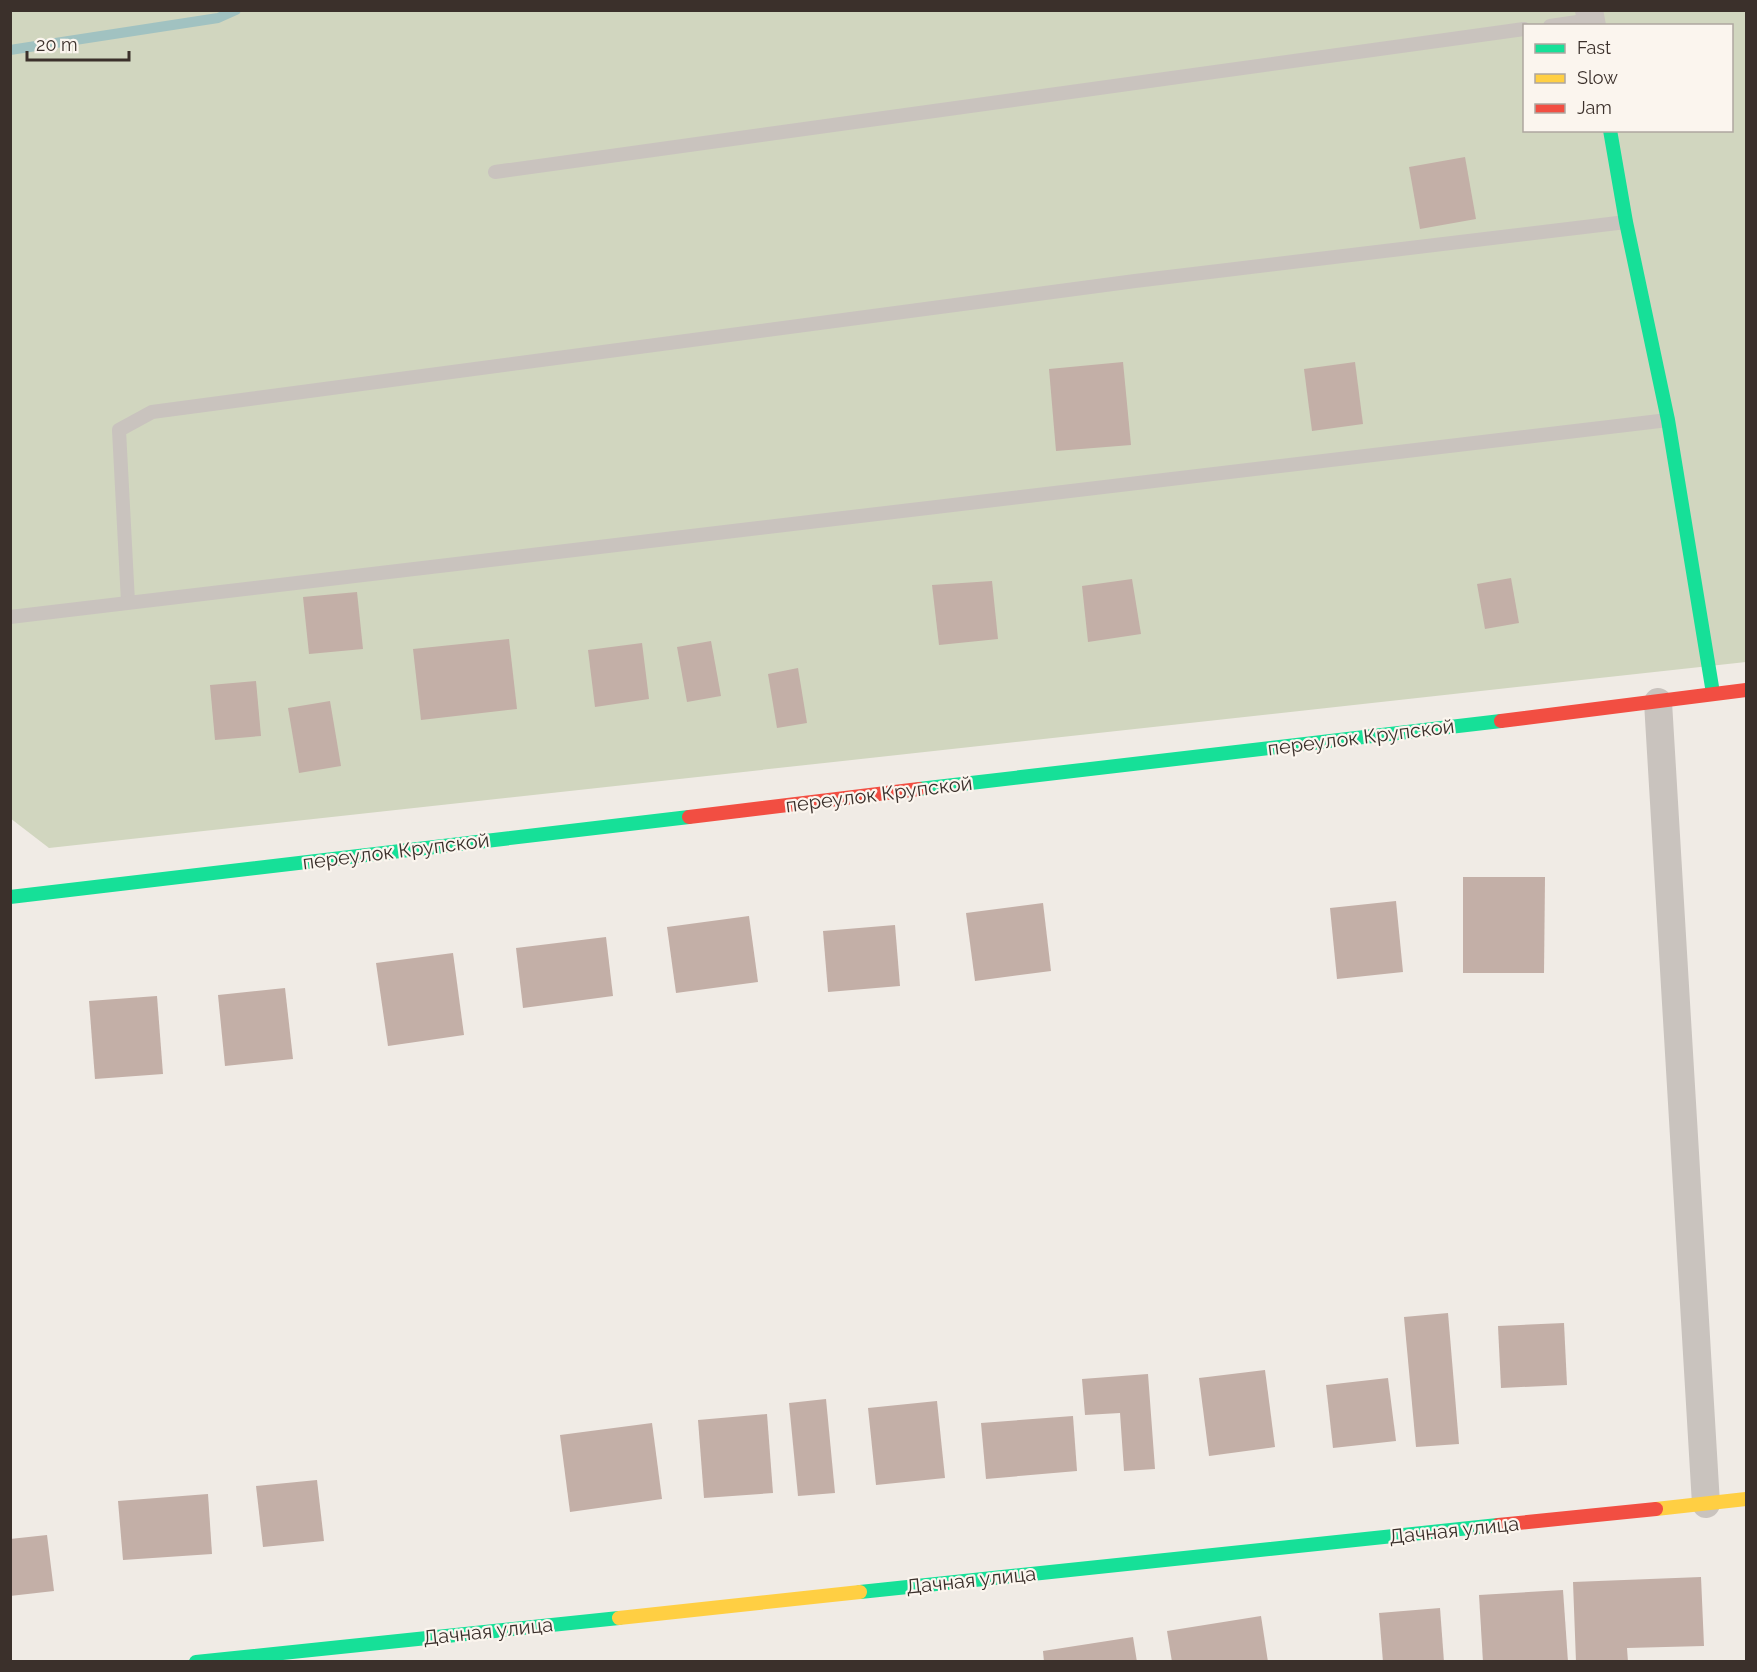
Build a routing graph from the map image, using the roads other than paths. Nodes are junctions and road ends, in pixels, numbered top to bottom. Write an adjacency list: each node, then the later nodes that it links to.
1 (1591, 19): 2 (lane)
2 (1562, 24)
3 (1523, 29): 5 (lane)
4 (1610, 132): 6 (street)
5 (495, 172)
6 (1626, 222): 7 (street); 8 (lane)
7 (1668, 420): 8 (lane); 11 (street)
8 (128, 602): 9 (lane)
9 (10, 617)
10 (1746, 690): 11 (street, переулок Крупской)
11 (1713, 693): 12 (street, переулок Крупской)
12 (1658, 702): 13 (street, переулок Крупской); 15 (street)
13 (10, 897)
14 (1746, 1498): 15 (street, Дачная улица)
15 (1706, 1504): 16 (street, Дачная улица)
16 (196, 1662)

